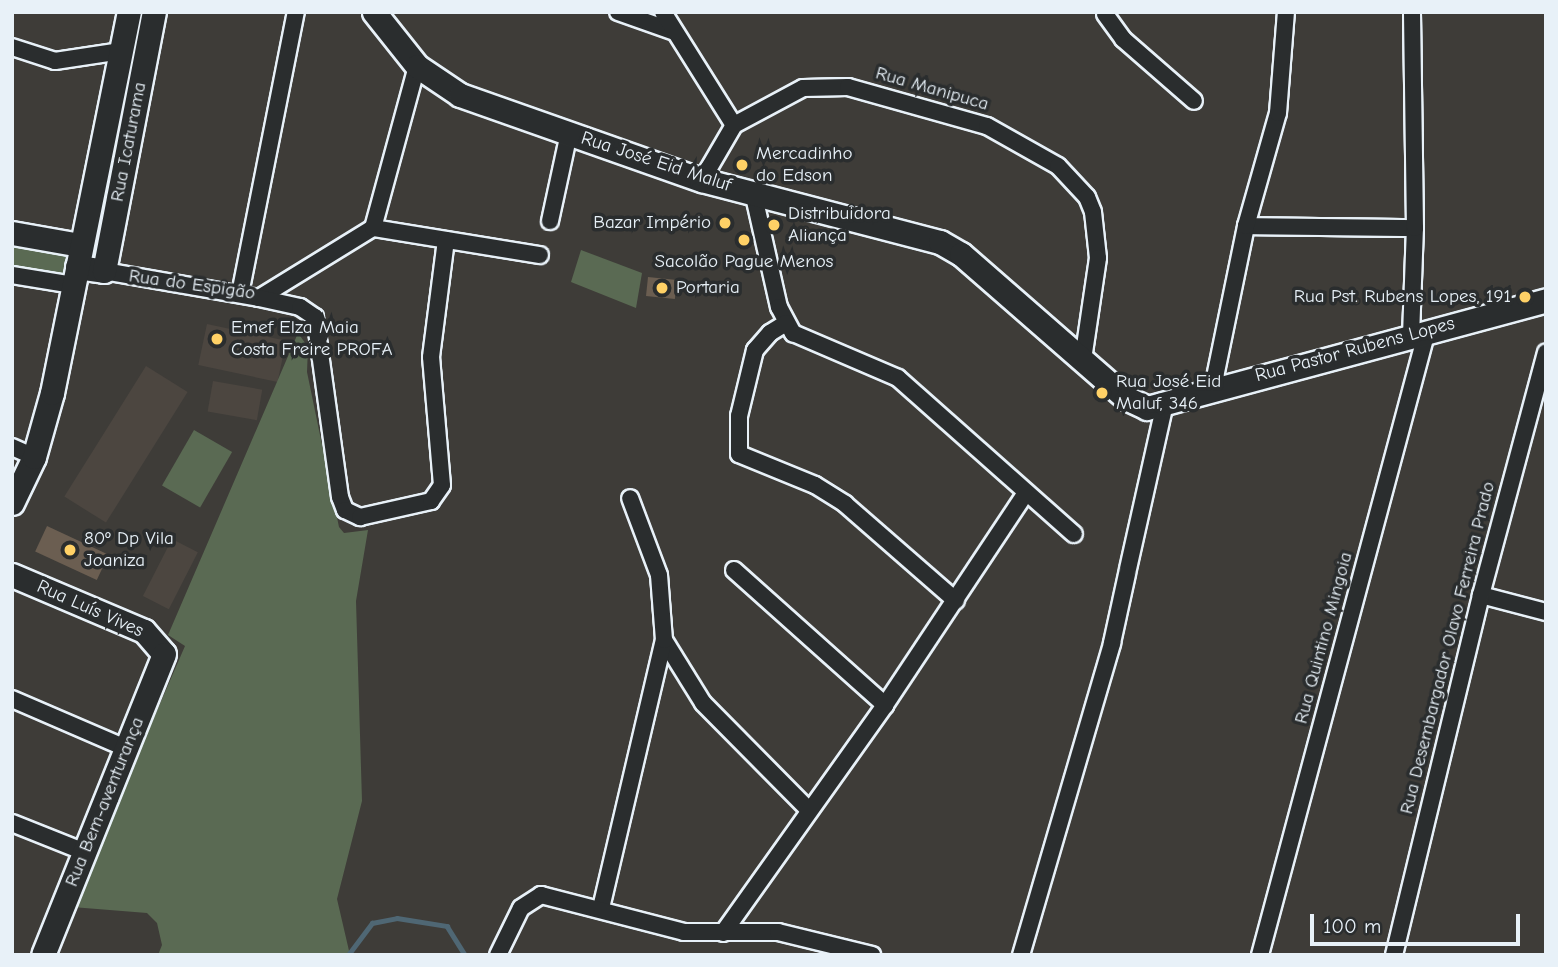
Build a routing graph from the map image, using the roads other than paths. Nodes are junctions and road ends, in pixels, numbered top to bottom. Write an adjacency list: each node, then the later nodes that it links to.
1 (129, 12): 12 (street, Rua Icaturama)
2 (154, 12): 27 (street, Rua Icaturama)
3 (296, 12): 29 (street)
4 (374, 12): 13 (street, Rua José Eid Maluf)
5 (618, 12): 10 (street)
6 (663, 12): 10 (street)
7 (1286, 12): 20 (street)
8 (1412, 12): 22 (street, Rua Quintino Mingoia)
9 (1105, 13): 14 (street)
10 (675, 32): 15 (street)
11 (12, 47): 12 (street)
12 (121, 51): 26 (street, Rua Icaturama)
13 (417, 66): 16 (street, Rua José Eid Maluf); 21 (street)
14 (1194, 101)
15 (734, 125): 17 (street); 35 (street, Rua Manipuca)
16 (569, 133): 17 (street, Rua José Eid Maluf); 19 (street)
17 (702, 180): 18 (street, Rua José Eid Maluf)
18 (753, 192): 32 (street); 35 (street, Rua José Eid Maluf)
19 (551, 220)
20 (1246, 226): 22 (street); 36 (street)
21 (373, 228): 24 (street); 30 (street, Rua do Espigão)
22 (1415, 228): 33 (street, Rua Quintino Mingoia)
23 (12, 233): 26 (street, Rua do Espigão)
24 (446, 240): 25 (street); 30 (street)
25 (540, 255)
26 (77, 266): 27 (street, Rua do Espigão); 28 (street); 39 (street, Rua Icaturama)
27 (104, 271): 29 (street, Rua do Espigão)
28 (12, 275)
29 (240, 294): 30 (street, Rua do Espigão)
30 (259, 298)
31 (1546, 300): 33 (street, Rua Pastor Rubens Lopes)
32 (790, 328): 40 (street); 47 (street)
33 (1419, 334): 36 (street, Rua Pastor Rubens Lopes); 63 (street, Rua Quintino Mingoia)
34 (1546, 353): 46 (street, Rua Desembargador Olavo Ferreira Prado)
35 (1083, 360): 37 (street, Rua José Eid Maluf)
36 (1213, 387): 37 (street, Rua Pastor Rubens Lopes)
37 (1165, 404): 62 (street)
38 (12, 447): 39 (street)
39 (34, 457): 42 (street, Rua Icaturama)
40 (1026, 493): 43 (street); 47 (street)
41 (630, 498): 49 (street)
42 (12, 503)
43 (1074, 534)
44 (734, 570): 52 (street)
45 (12, 575): 50 (street, Rua Luís Vives)
46 (1481, 595): 48 (street); 64 (street, Rua Desembargador Olavo Ferreira Prado)
47 (956, 601): 52 (street)
48 (1546, 612)
49 (664, 640): 54 (street); 57 (street)
50 (162, 648): 53 (street, Rua Bem-aventurança)
51 (12, 699): 53 (street)
52 (885, 705): 54 (street)
53 (126, 748): 56 (street, Rua Bem-aventurança)
54 (809, 810): 58 (street)
55 (12, 822): 56 (street)
56 (85, 852): 59 (street, Rua Bem-aventurança)
57 (601, 908): 58 (street); 60 (street)
58 (723, 933): 61 (street)
59 (43, 955)
60 (498, 955)
61 (872, 955)
62 (1021, 955)
63 (1259, 955)
64 (1394, 955)

